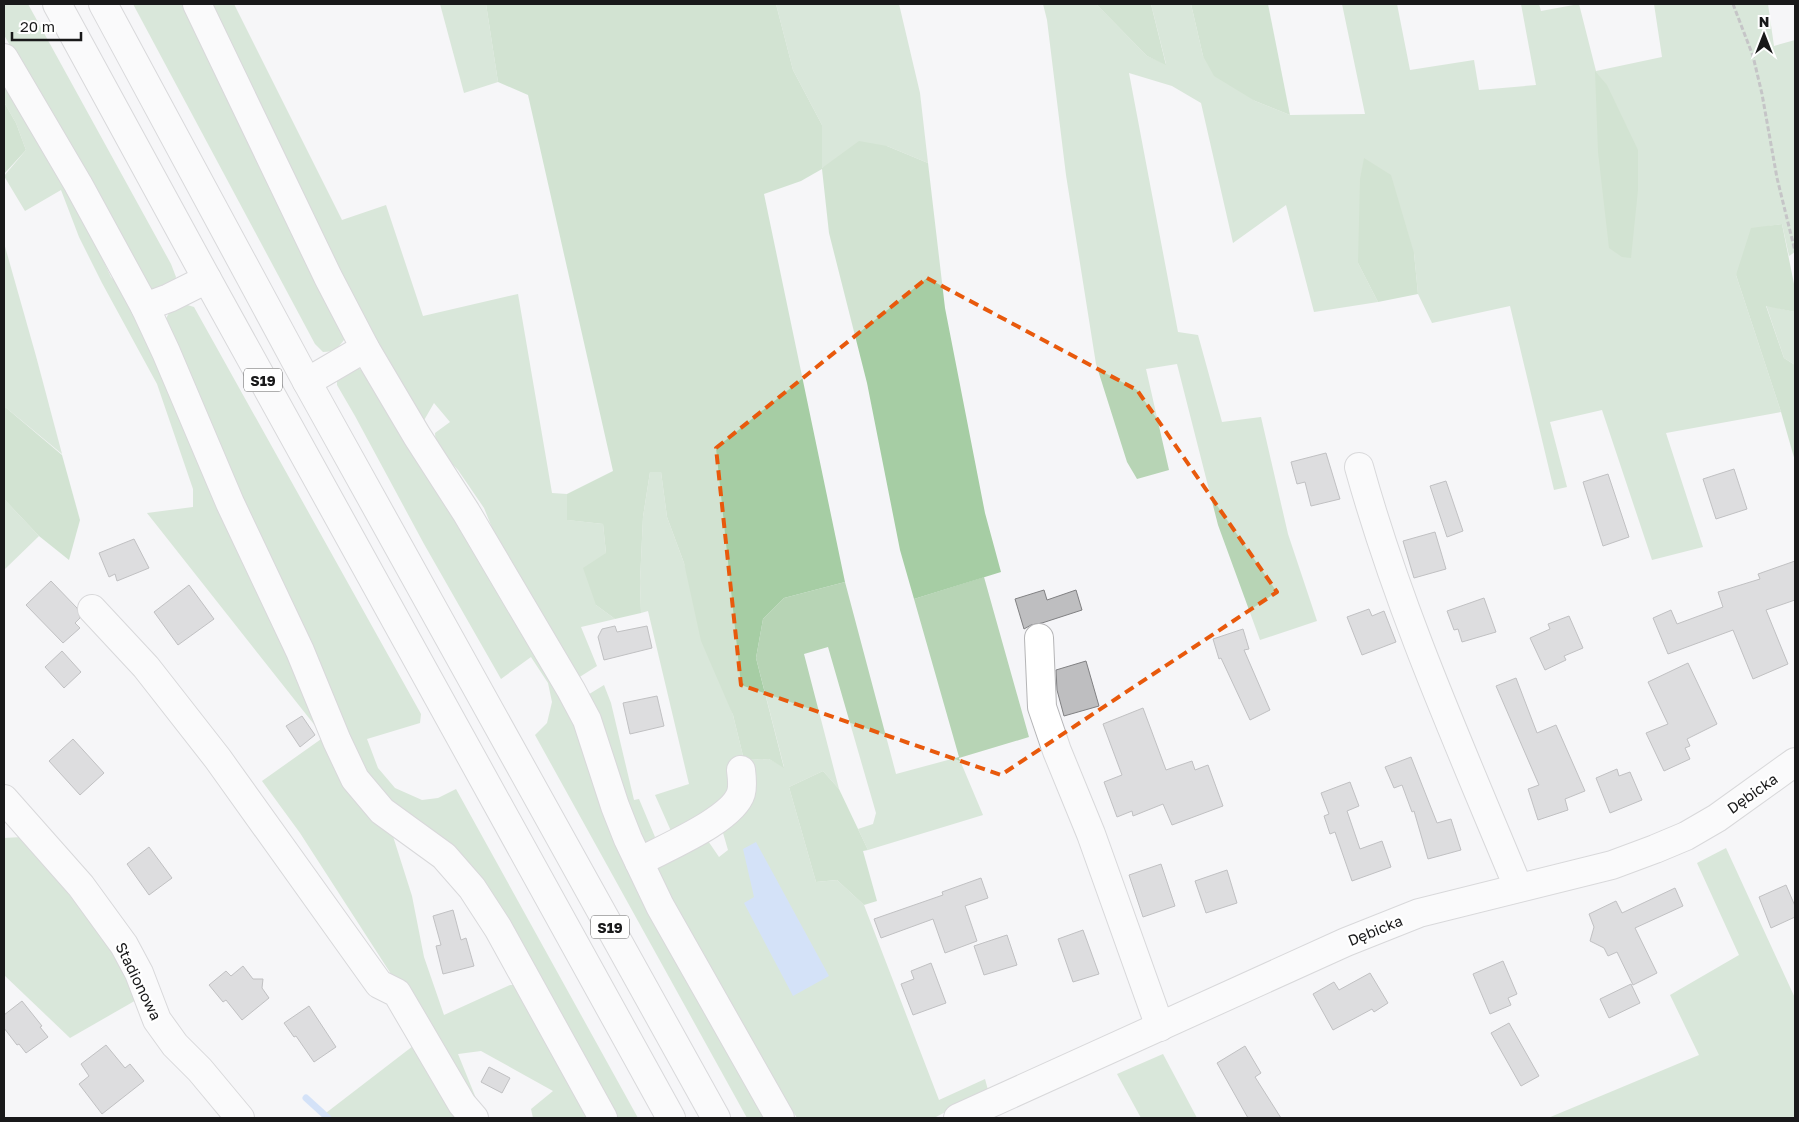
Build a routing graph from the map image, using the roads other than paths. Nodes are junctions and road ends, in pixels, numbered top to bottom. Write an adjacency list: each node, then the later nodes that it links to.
1 (57, 4): 5 (main road, S19)
2 (103, 4): 8 (main road, S19)
3 (197, 4): 7 (main road)
4 (4, 58): 6 (main road)
5 (207, 278): 6 (main road); 21 (main road, S19)
6 (145, 307): 20 (main road)
7 (365, 348): 8 (main road); 15 (main road)
8 (307, 382): 22 (main road, S19)
9 (1359, 467): 16 (main road)
10 (92, 609): 19 (main road)
11 (1039, 638): 17 (main road)
12 (1795, 762): 16 (main road, Dębicka)
13 (741, 770): 15 (main road)
14 (4, 799): 18 (main road, Stadionowa)
15 (633, 850): 23 (main road)
16 (1518, 887): 17 (main road, Dębicka)
17 (1160, 1027): 24 (main road, Dębicka)
18 (240, 1118)
19 (474, 1118)
20 (603, 1118)
21 (671, 1118)
22 (716, 1118)
23 (780, 1118)
24 (958, 1118)

